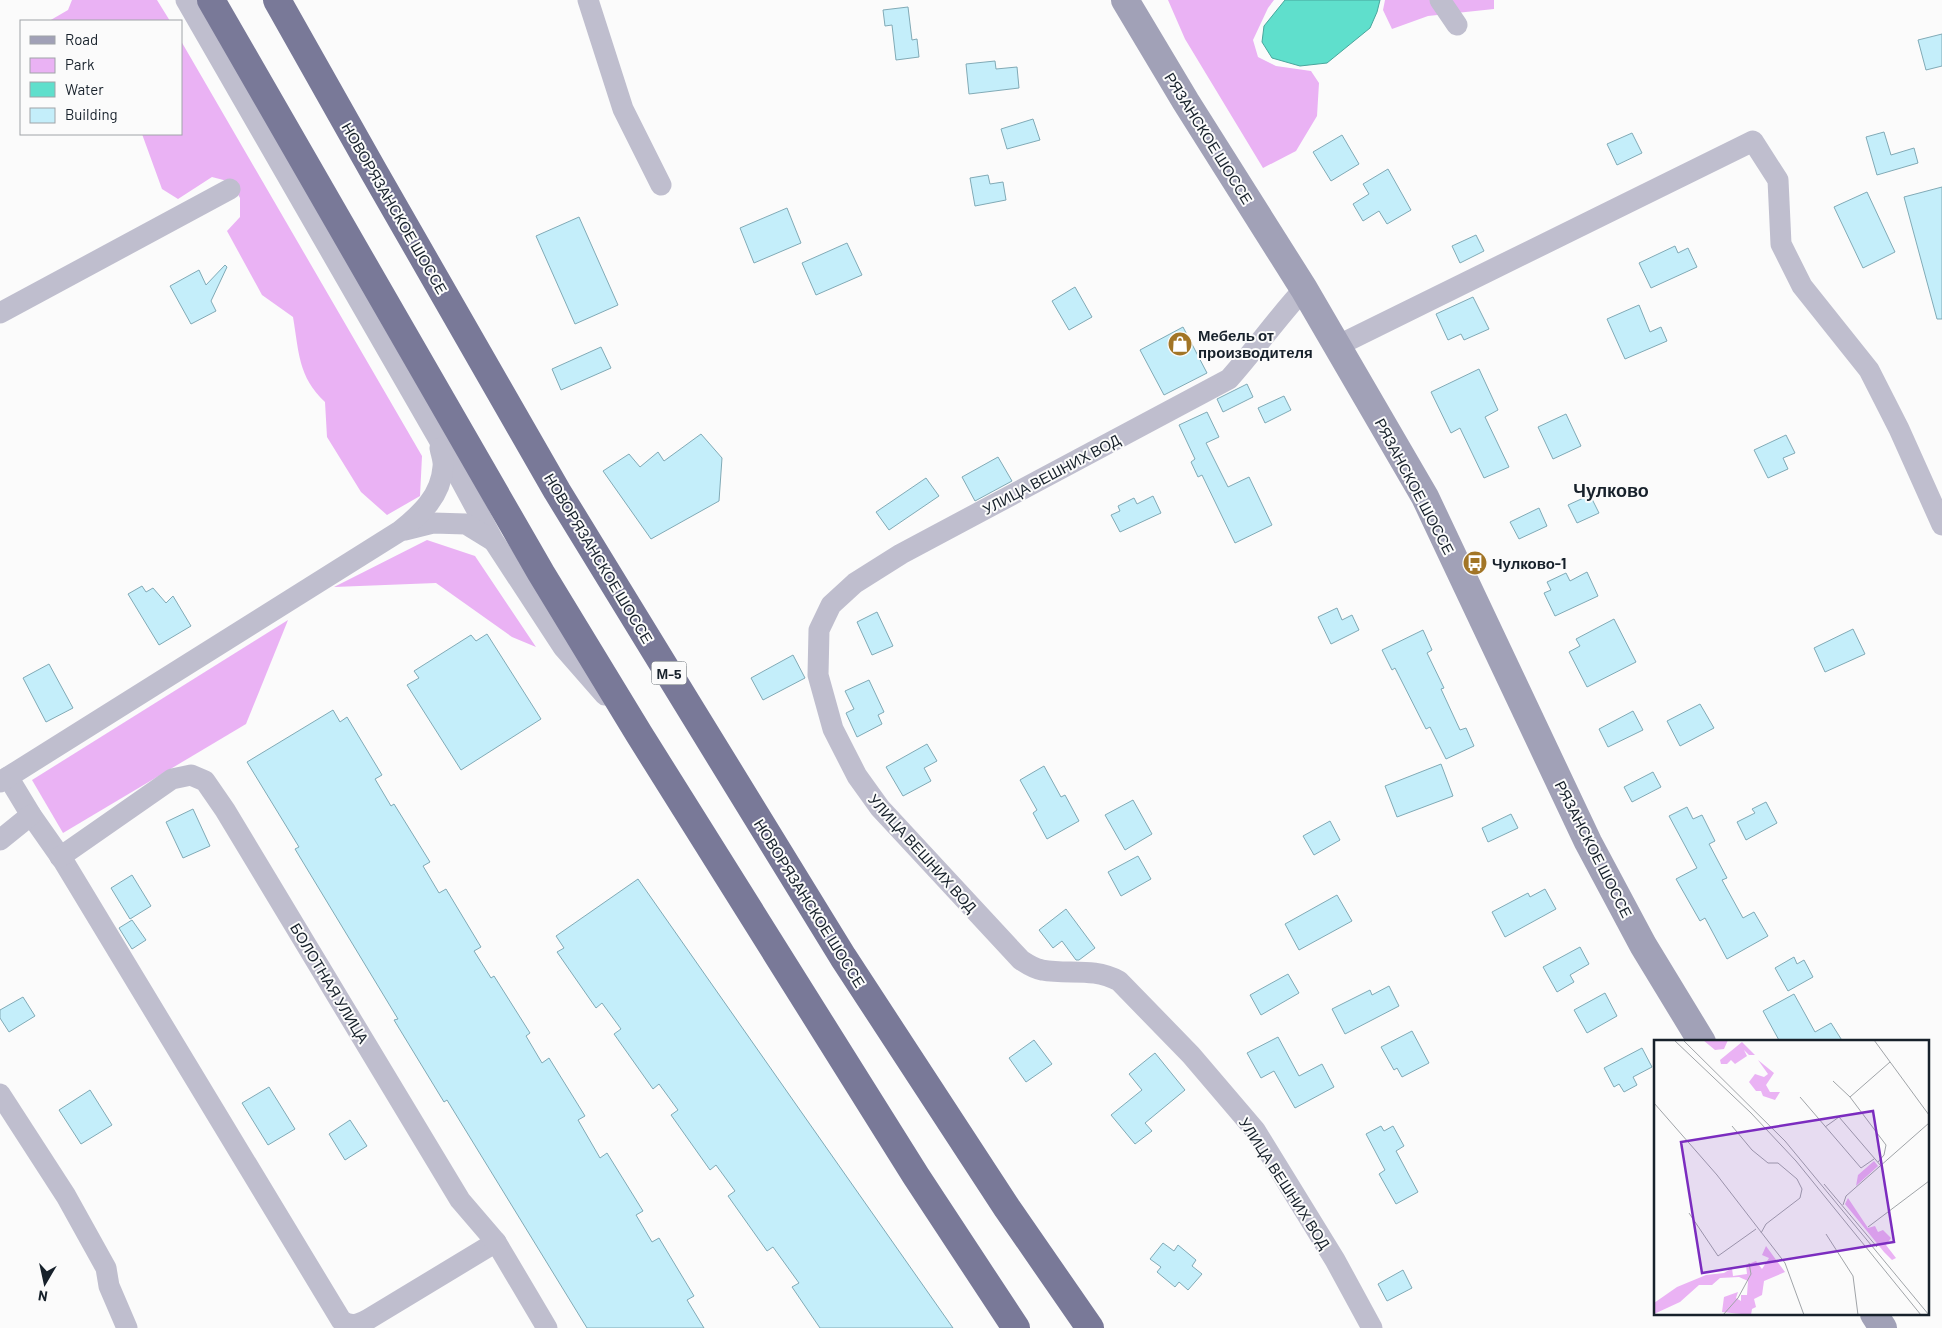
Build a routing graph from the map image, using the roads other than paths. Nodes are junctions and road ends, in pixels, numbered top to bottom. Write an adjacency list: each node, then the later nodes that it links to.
1 (186, 0): 13 (street)
2 (211, 0): 17 (highway)
3 (277, 0): 29 (highway, НОВОРЯЗАНСКОЕ ШОССЕ / М-5)
4 (588, 0): 8 (street)
5 (1125, 0): 10 (main road, РЯЗАНСКОЕ ШОССЕ)
6 (1440, 0): 7 (street)
7 (1458, 25)
8 (661, 185)
9 (230, 189): 11 (street)
10 (1304, 289): 12 (main road, РЯЗАНСКОЕ ШОССЕ); 30 (street, УЛИЦА ВЕШНИХ ВОД)
11 (0, 313)
12 (1337, 346): 14 (street); 22 (main road, РЯЗАНСКОЕ ШОССЕ)
13 (438, 438): 15 (street); 16 (street)
14 (1942, 525)
15 (400, 531): 16 (street); 18 (street)
16 (493, 540): 17 (street)
17 (639, 734): 28 (highway)
18 (4, 780): 19 (street)
19 (31, 815): 20 (street); 21 (street)
20 (0, 840)
21 (60, 857): 24 (street, БОЛОТНАЯ УЛИЦА); 24 (street)
22 (1701, 1040)
23 (0, 1094): 26 (street)
24 (496, 1242): 27 (street, БОЛОТНАЯ УЛИЦА)
25 (1875, 1316): 31 (main road)
26 (127, 1328)
27 (547, 1328)
28 (1016, 1328)
29 (1090, 1328)
30 (1372, 1328)
31 (1883, 1328)

